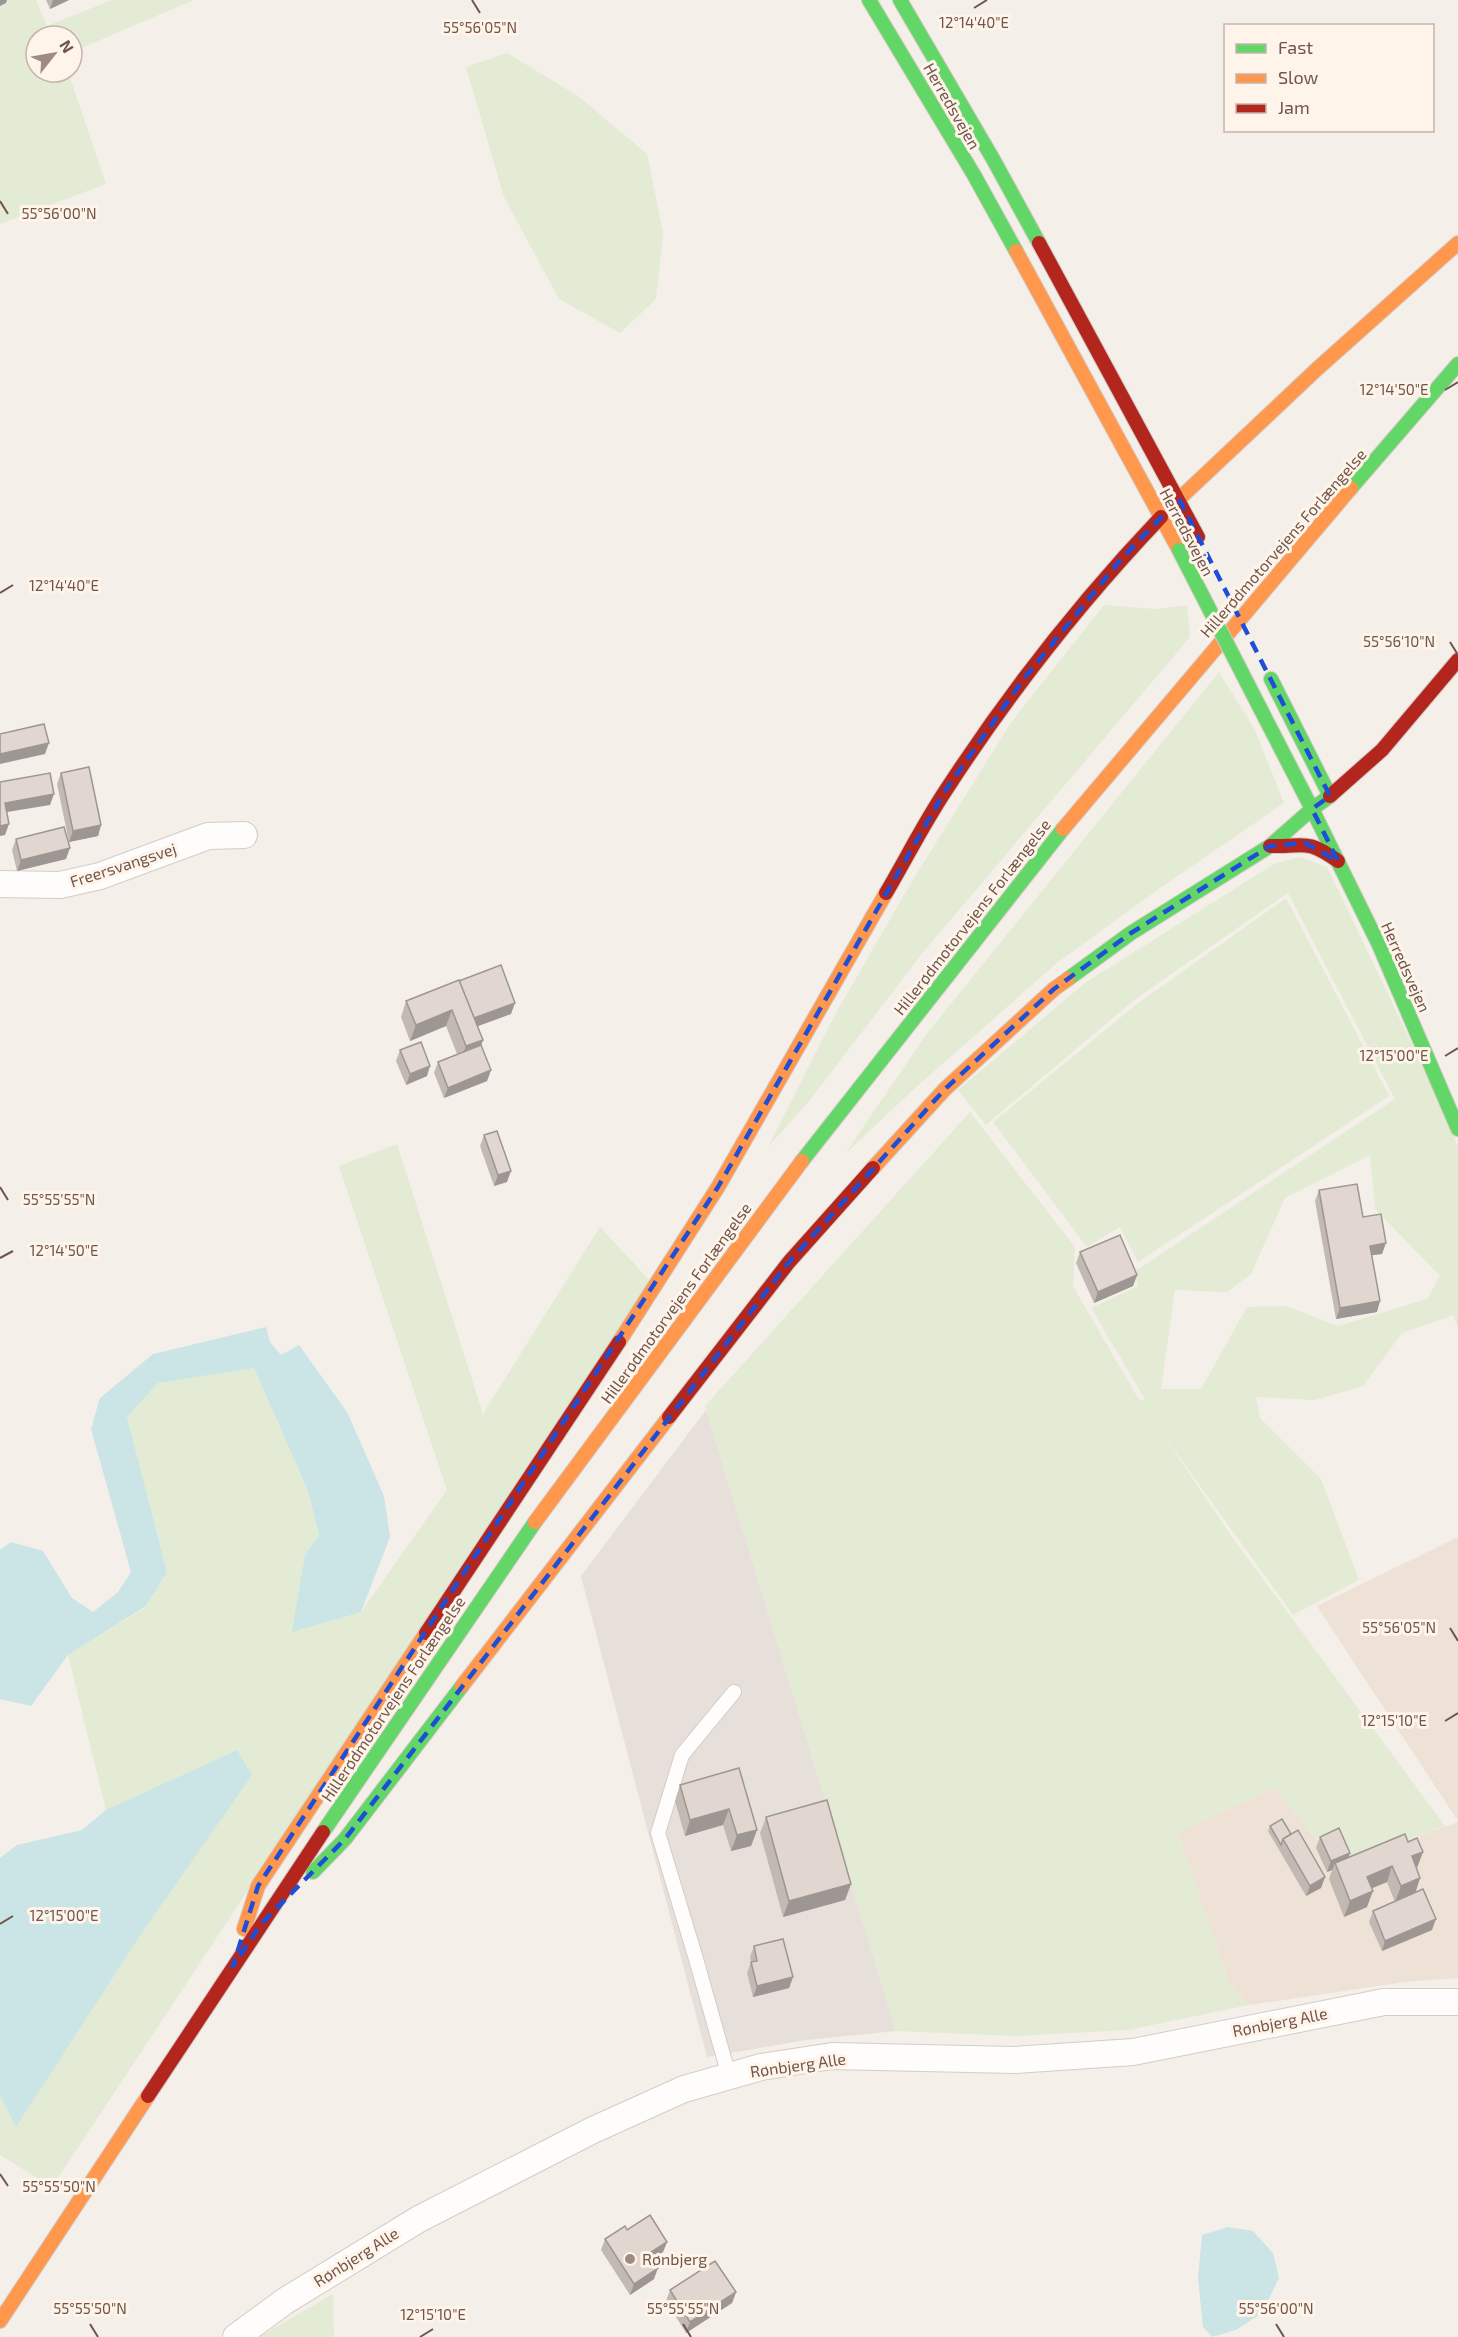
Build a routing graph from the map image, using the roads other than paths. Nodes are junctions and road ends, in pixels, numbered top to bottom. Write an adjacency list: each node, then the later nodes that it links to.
1 (869, 0): 6 (main road, Herredsvejen)
2 (900, 0): 5 (main road, Herredsvejen)
3 (1458, 243): 5 (main road)
4 (1458, 364): 20 (main road, Hillerødmotorvejens Forlængelse)
5 (1179, 499): 6 (main road); 7 (main road, Herredsvejen)
6 (1161, 517): 13 (main road, Herredsvejen, bridge); 21 (main road)
7 (1200, 542)
8 (1234, 608): 9 (main road)
9 (1245, 628)
10 (1458, 660): 12 (main road)
11 (1268, 674): 12 (main road)
12 (1333, 801): 13 (main road)
13 (1312, 809): 15 (main road); 16 (main road, Herredsvejen)
14 (244, 835): 17 (street, Freersvangsvej)
15 (1270, 846): 16 (main road); 20 (main road)
16 (1338, 861): 18 (main road, Herredsvejen)
17 (0, 884)
18 (1458, 1129)
19 (734, 1692): 23 (lane)
20 (261, 1924): 21 (main road, Hillerødmotorvejens Forlængelse)
21 (233, 1966): 24 (main road, Hillerødmotorvejens Forlængelse)
22 (1458, 2002): 23 (street, Rønbjerg Alle)
23 (729, 2076): 25 (street, Rønbjerg Alle)
24 (0, 2321)
25 (236, 2337)

